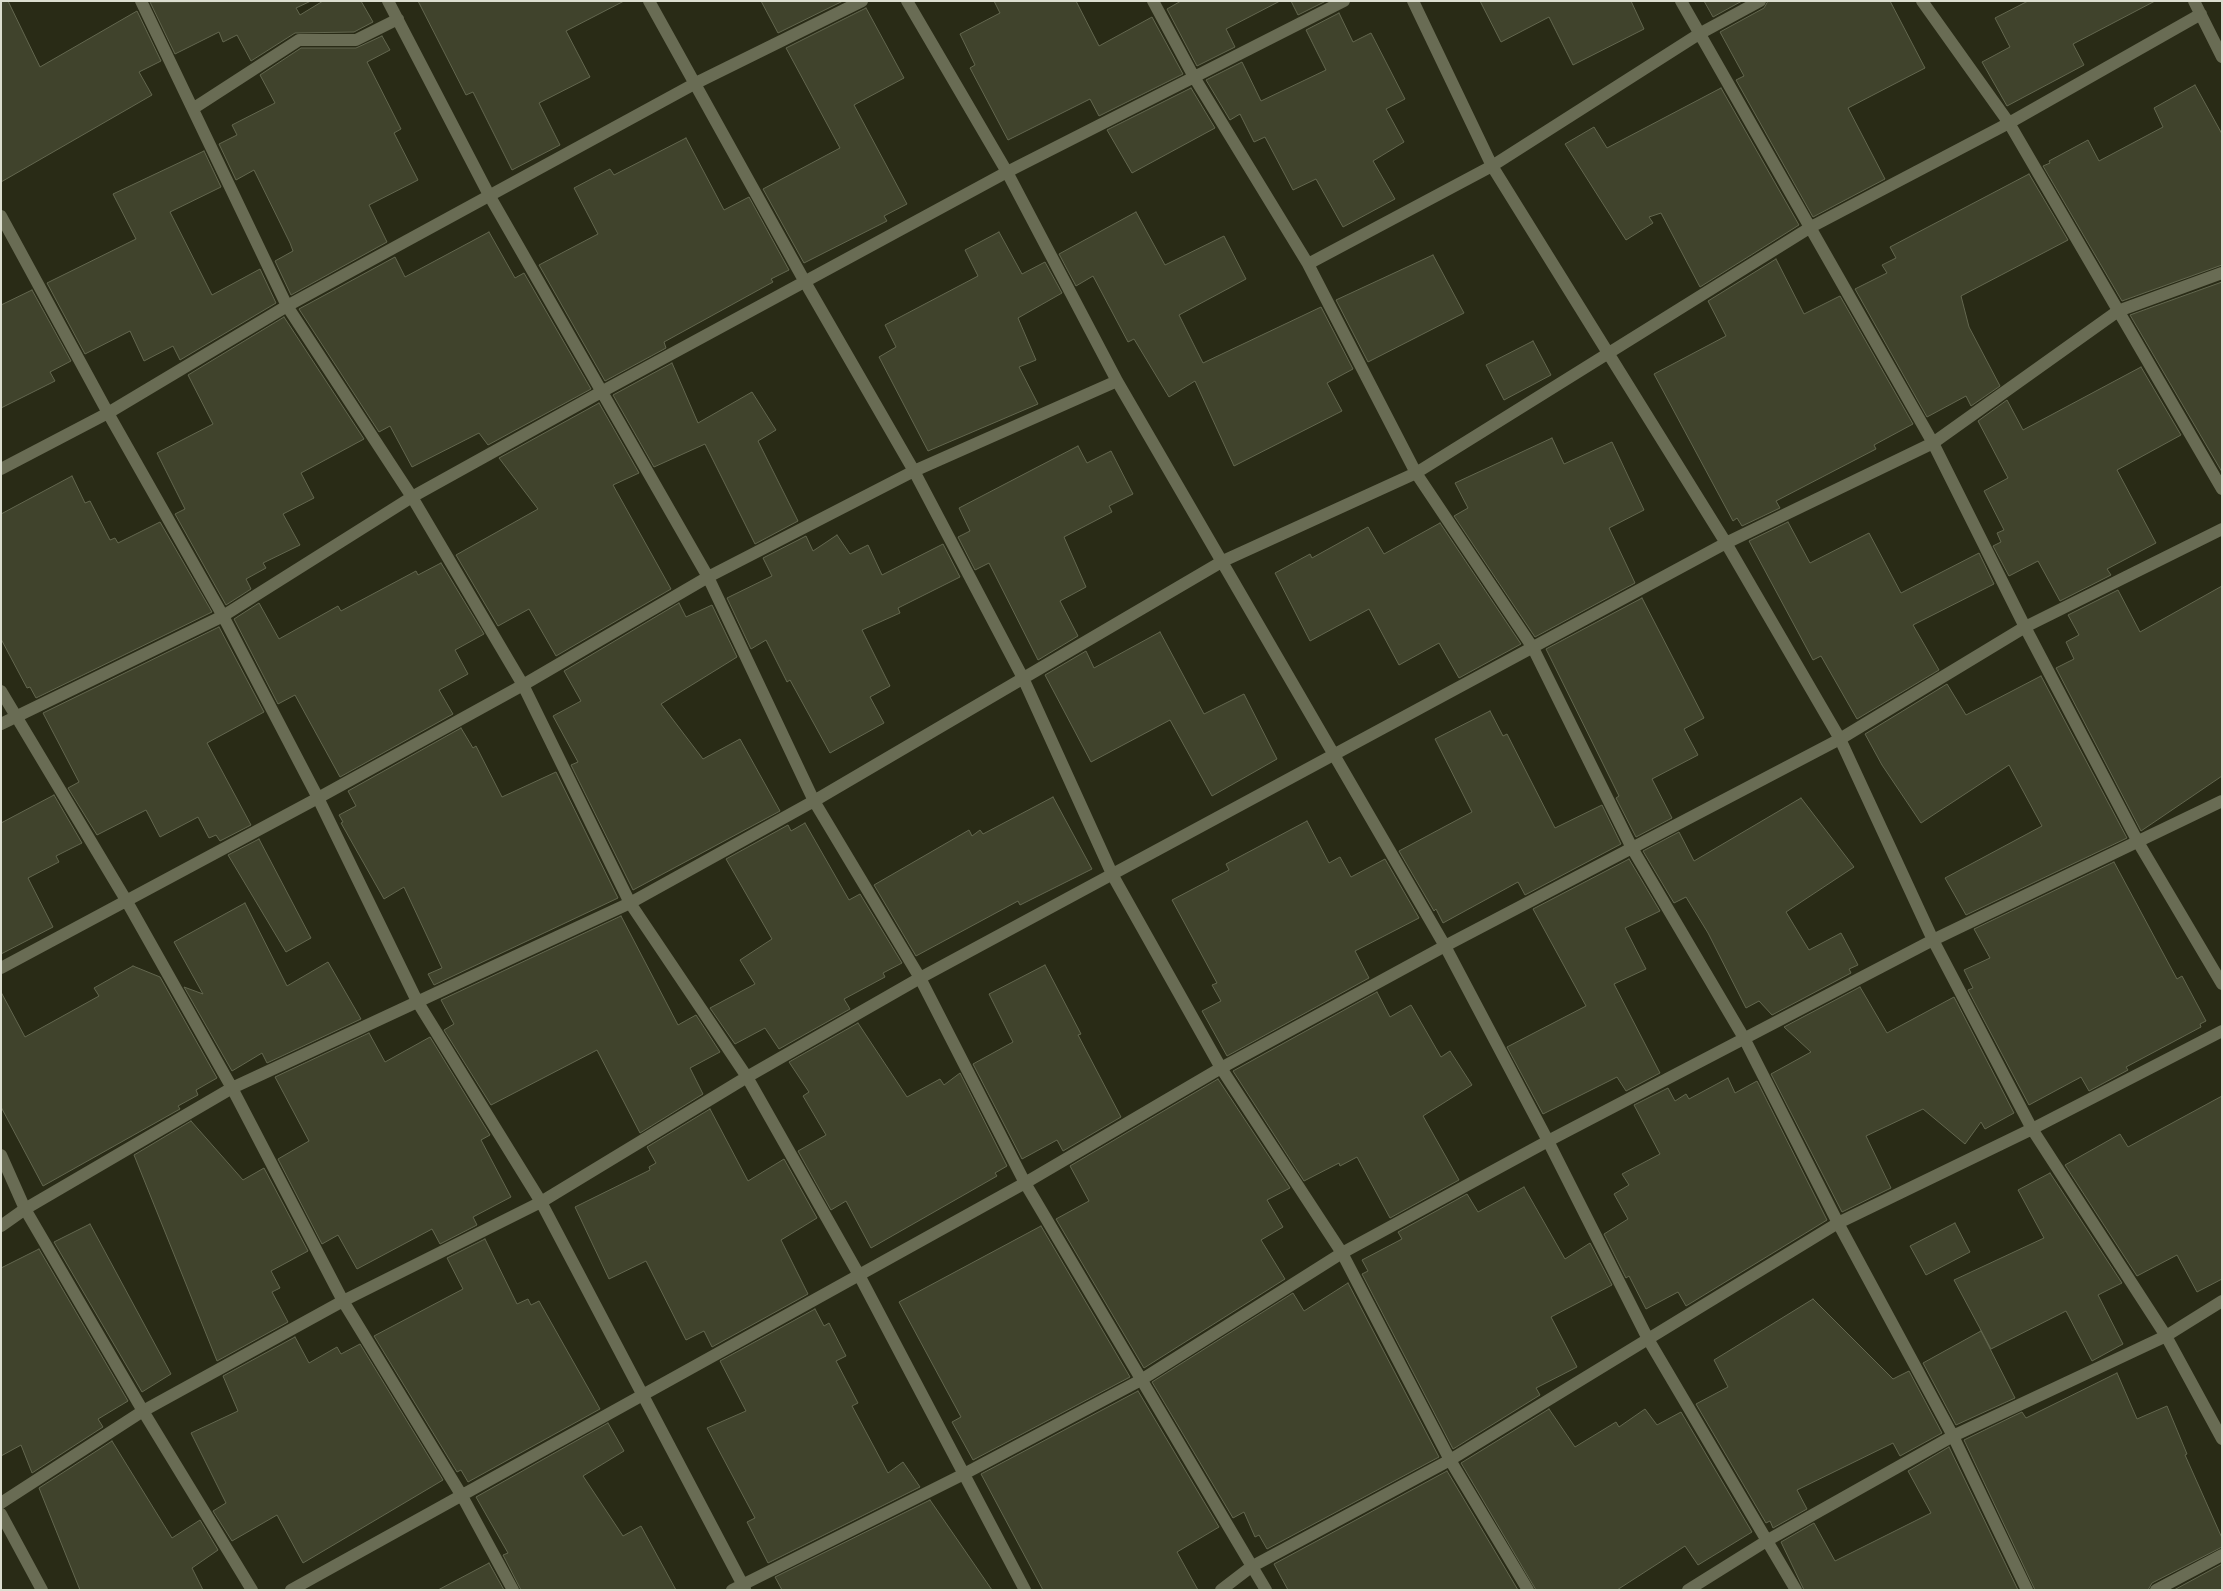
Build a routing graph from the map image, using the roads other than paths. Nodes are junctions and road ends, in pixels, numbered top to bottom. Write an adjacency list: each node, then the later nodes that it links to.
1 (141, 1): 19 (street)
2 (388, 1): 14 (street)
3 (650, 1): 18 (street)
4 (862, 1): 18 (street)
5 (907, 1): 22 (street)
6 (1153, 1): 17 (street)
7 (1344, 1): 17 (street)
8 (1413, 1): 21 (street)
9 (1680, 1): 15 (street)
10 (1760, 1): 15 (street)
11 (1922, 1): 20 (street)
12 (2194, 1): 13 (street)
13 (2201, 14): 16 (street); 20 (street)
14 (398, 19): 19 (street); 23 (street)
15 (1699, 34): 21 (street); 25 (street)
16 (2222, 57)
17 (1194, 77): 22 (street); 26 (street)
18 (696, 83): 23 (street); 28 (street)
19 (194, 108): 29 (street)
20 (2009, 123): 25 (street); 30 (street)
21 (1492, 166): 26 (street); 31 (street)
22 (1007, 172): 28 (street); 32 (street)
23 (490, 196): 29 (street); 33 (street)
24 (1, 216): 34 (street)
25 (1812, 227): 31 (street); 35 (street)
26 (1308, 264): 38 (street)
27 (2222, 273): 30 (street)
28 (805, 282): 33 (street); 37 (street)
29 (288, 306): 34 (street); 40 (street)
30 (2118, 311): 35 (street); 39 (street)
31 (1609, 353): 38 (street); 42 (street)
32 (1116, 381): 37 (street); 43 (street)
33 (603, 390): 40 (street); 44 (street)
34 (108, 412): 36 (street); 45 (street)
35 (1933, 442): 42 (street); 46 (street)
36 (1, 469)
37 (914, 471): 44 (street); 48 (street)
38 (1416, 473): 43 (street); 47 (street)
39 (2222, 489)
40 (412, 497): 45 (street); 49 (street)
41 (2222, 529): 46 (street)
42 (1726, 543): 47 (street); 53 (street)
43 (1223, 561): 48 (street); 54 (street)
44 (708, 577): 49 (street); 57 (street)
45 (223, 616): 51 (street); 55 (street)
46 (2026, 627): 53 (street); 58 (street)
47 (1533, 648): 54 (street); 59 (street)
48 (1023, 678): 57 (street); 60 (street)
49 (523, 685): 55 (street); 62 (street)
50 (1, 691): 51 (street)
51 (15, 716): 52 (street); 61 (street)
52 (1, 724)
53 (1840, 738): 59 (street); 63 (street)
54 (1335, 755): 60 (street); 64 (street)
55 (318, 798): 61 (street); 68 (street)
56 (2222, 800): 58 (street)
57 (814, 801): 62 (street); 66 (street)
58 (2138, 842): 63 (street); 67 (street)
59 (1632, 848): 64 (street); 70 (street)
60 (1113, 876): 66 (street); 71 (street)
61 (126, 900): 65 (street); 73 (street)
62 (630, 903): 68 (street); 72 (street)
63 (1933, 940): 70 (street); 74 (street)
64 (1445, 946): 71 (street); 75 (street)
65 (1, 968)
66 (920, 978): 72 (street); 77 (street)
67 (2222, 984)
68 (417, 1001): 73 (street); 78 (street)
69 (2222, 1032): 74 (street)
70 (1744, 1038): 75 (street); 80 (street)
71 (1221, 1068): 77 (street); 82 (street)
72 (747, 1077): 78 (street); 83 (street)
73 (232, 1088): 79 (street); 84 (street)
74 (2032, 1129): 80 (street); 86 (street)
75 (1548, 1141): 82 (street); 87 (street)
76 (1, 1155): 79 (street)
77 (1025, 1183): 83 (street); 88 (street)
78 (541, 1202): 84 (street); 89 (street)
79 (25, 1209): 81 (street); 90 (street)
80 (1838, 1222): 87 (street); 91 (street)
81 (1, 1226)
82 (1342, 1254): 88 (street); 93 (street)
83 (859, 1275): 89 (street); 94 (street)
84 (343, 1301): 90 (street); 95 (street)
85 (2222, 1301): 86 (street)
86 (2166, 1336): 91 (street); 92 (street)
87 (1648, 1339): 93 (street); 98 (street)
88 (1141, 1380): 94 (street); 100 (street)
89 (641, 1396): 95 (street); 101 (street)
90 (143, 1411): 96 (street); 103 (street)
91 (1953, 1436): 98 (street); 112 (street)
92 (2222, 1439)
93 (1450, 1460): 100 (street); 109 (street)
94 (964, 1474): 101 (street); 106 (street)
95 (462, 1496): 104 (street); 105 (street)
96 (1, 1502)
97 (1, 1514): 102 (street)
98 (1768, 1540): 110 (street); 111 (street)
99 (2222, 1555): 113 (street)
100 (1251, 1567): 107 (street); 108 (street)
101 (739, 1588)
102 (42, 1590)
103 (252, 1590)
104 (291, 1590)
105 (513, 1590)
106 (1025, 1590)
107 (1221, 1590)
108 (1266, 1590)
109 (1528, 1590)
110 (1688, 1590)
111 (1796, 1590)
112 (2027, 1590)
113 (2156, 1590)

